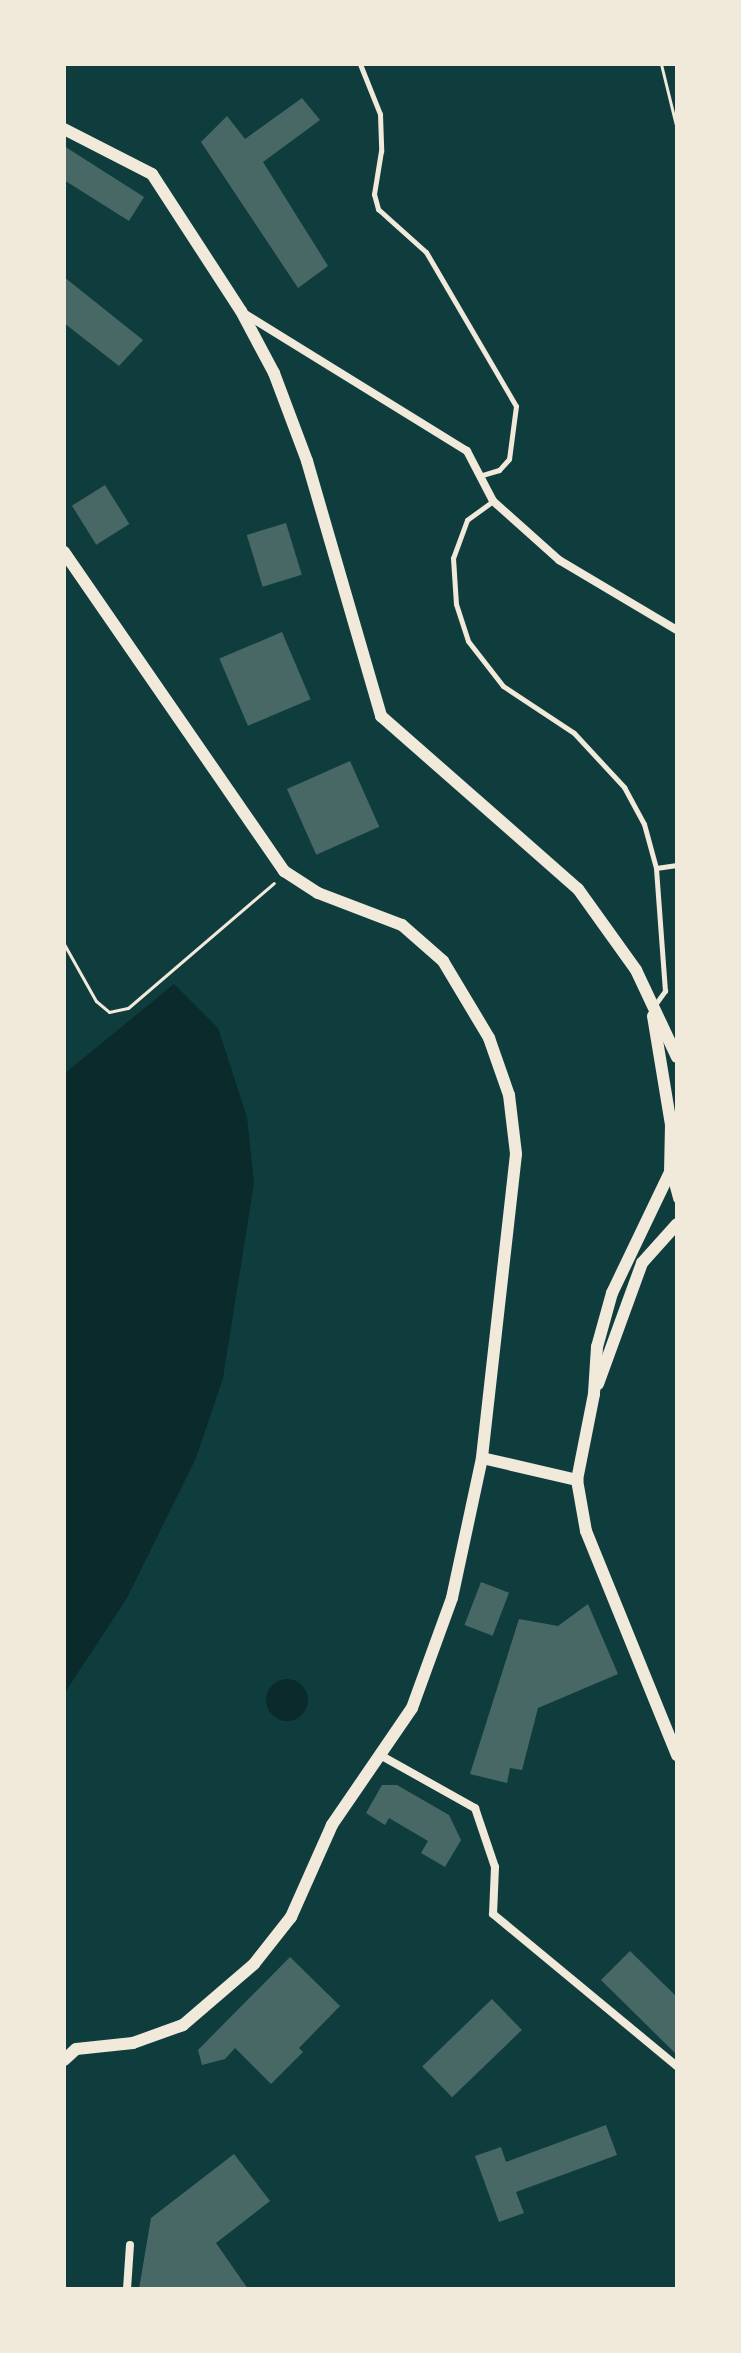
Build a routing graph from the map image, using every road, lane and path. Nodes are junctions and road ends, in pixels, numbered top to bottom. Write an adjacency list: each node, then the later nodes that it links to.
1 (360, 64): 6 (lane)
2 (661, 64): 4 (path)
3 (64, 129): 5 (street)
4 (677, 129)
5 (241, 311): 6 (street); 14 (street)
6 (483, 475): 7 (street)
7 (493, 501): 9 (street); 11 (lane)
8 (64, 552): 12 (street)
9 (677, 630)
10 (677, 865): 11 (lane)
11 (656, 868): 14 (lane)
12 (286, 872): 13 (path); 21 (street)
13 (64, 944)
14 (652, 1009): 15 (street); 17 (street)
15 (677, 1057)
16 (677, 1159): 17 (street)
17 (670, 1172): 18 (street); 20 (street)
18 (677, 1199)
19 (677, 1224): 20 (street)
20 (594, 1394): 22 (street)
21 (482, 1458): 22 (street); 23 (street)
22 (577, 1480): 24 (street)
23 (380, 1755): 25 (street); 26 (street)
24 (677, 1755)
25 (64, 2060)
26 (677, 2066)
27 (130, 2245): 28 (street)
28 (127, 2289)

